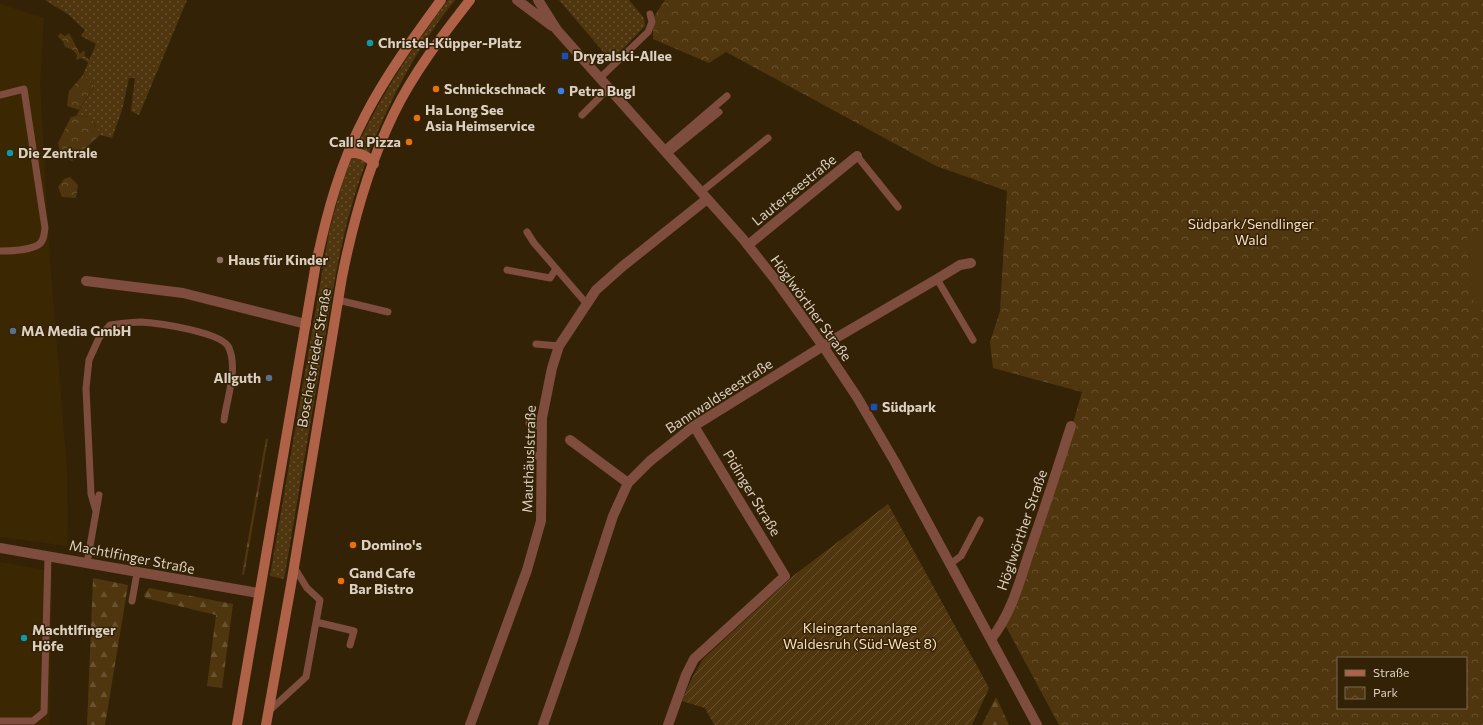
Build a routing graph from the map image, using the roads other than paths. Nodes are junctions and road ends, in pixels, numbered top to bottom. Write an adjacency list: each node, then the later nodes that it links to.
1 (470, 0): 17 (main road, Boschetsrieder Straße)
2 (517, 0): 6 (street, Höglwörther Straße)
3 (538, 0): 6 (street, Höglwörther Straße)
4 (438, 3): 14 (main road, Boschetsrieder Straße)
5 (650, 14): 7 (lane)
6 (557, 30): 7 (street, Höglwörther Straße)
7 (600, 78): 8 (street, Höglwörther Straße)
8 (609, 88): 12 (lane); 15 (street, Höglwörther Straße)
9 (0, 95): 22 (lane)
10 (727, 96): 15 (lane)
11 (719, 112): 15 (lane)
12 (582, 115)
13 (768, 138): 18 (lane)
14 (348, 152): 17 (main road); 31 (main road, Boschetsrieder Straße)
15 (666, 152): 18 (street, Höglwörther Straße)
16 (857, 156): 19 (lane); 21 (street, Lauterseestraße)
17 (374, 164): 28 (main road, Boschetsrieder Straße)
18 (704, 196): 21 (street, Höglwörther Straße); 29 (street, Mauthäuslstraße)
19 (898, 207)
20 (527, 232): 24 (lane)
21 (748, 245): 35 (street, Höglwörther Straße)
22 (0, 251)
23 (972, 264): 26 (street, Bannwaldseestraße)
24 (556, 269): 25 (lane); 29 (lane)
25 (507, 270)
26 (937, 279): 32 (lane); 35 (street, Bannwaldseestraße)
27 (86, 282): 31 (street)
28 (338, 300): 30 (lane); 52 (main road, Boschetsrieder Straße)
29 (586, 303): 34 (street, Mauthäuslstraße)
30 (388, 312)
31 (306, 324): 54 (main road, Boschetsrieder Straße)
32 (973, 340)
33 (536, 344): 34 (lane)
34 (559, 346): 40 (street, Mauthäuslstraße)
35 (823, 346): 38 (street, Bannwaldseestraße); 51 (street, Höglwörther Straße)
36 (224, 420): 46 (lane)
37 (530, 423): 40 (lane)
38 (694, 426): 44 (street, Bannwaldseestraße); 65 (street, Pidinger Straße)
39 (1071, 426): 57 (street, Höglwörther Straße)
40 (542, 427): 43 (street, Mauthäuslstraße)
41 (570, 440): 44 (street)
42 (530, 454): 43 (lane)
43 (541, 457): 63 (street, Mauthäuslstraße)
44 (628, 483): 64 (street, Bannwaldseestraße)
45 (99, 495): 46 (lane)
46 (96, 511): 50 (lane)
47 (980, 520): 51 (lane)
48 (0, 548): 49 (street, Machtlfinger Straße)
49 (48, 556): 50 (street, Machtlfinger Straße); 60 (lane)
50 (87, 563): 53 (street, Machtlfinger Straße)
51 (950, 564): 57 (street, Höglwörther Straße)
52 (294, 567): 56 (lane); 59 (main road, Boschetsrieder Straße)
53 (137, 573): 54 (street, Machtlfinger Straße); 55 (lane)
54 (258, 593): 61 (main road, Boschetsrieder Straße)
55 (132, 601)
56 (316, 622): 58 (lane); 59 (lane)
57 (991, 639): 66 (street, Höglwörther Straße)
58 (350, 645)
59 (269, 711): 62 (main road, Boschetsrieder Straße)
60 (0, 721)
61 (237, 725)
62 (266, 725)
63 (470, 725)
64 (543, 725)
65 (668, 725)
66 (1037, 725)

